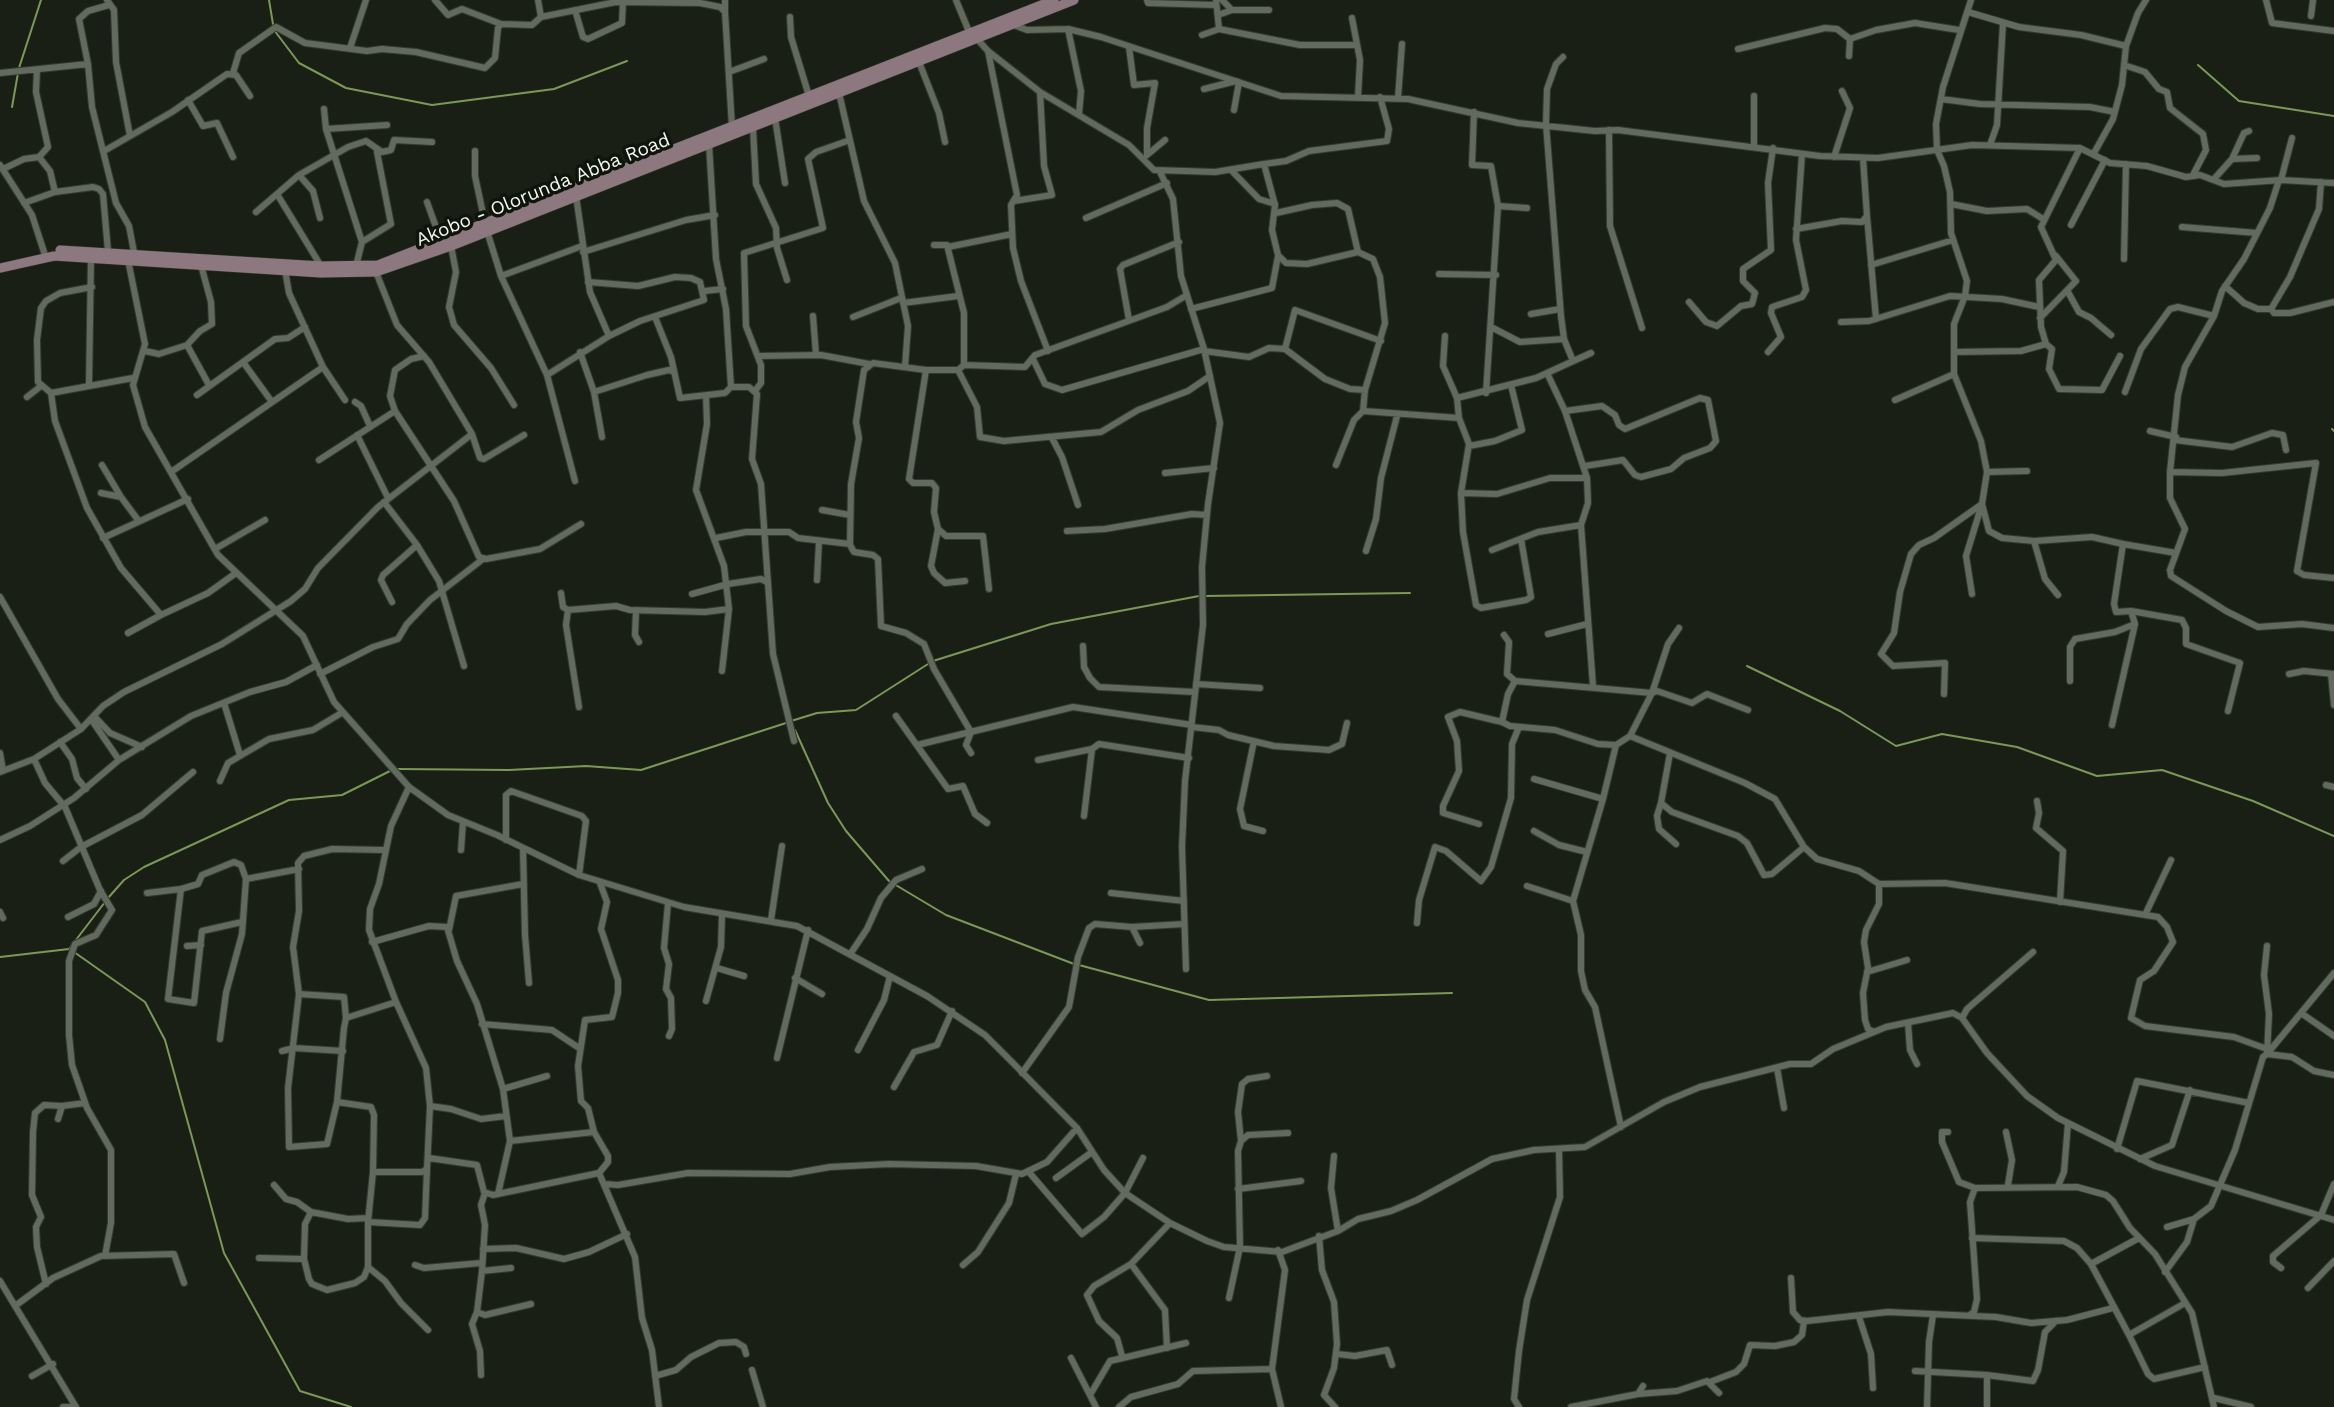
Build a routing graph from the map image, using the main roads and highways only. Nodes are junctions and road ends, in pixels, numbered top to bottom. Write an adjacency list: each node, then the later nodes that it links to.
1 (1054, 0): 3 (main road, Akobo - Olorunda Abba Road)
2 (1074, 0): 3 (main road, Akobo - Olorunda Abba Road)
3 (974, 37): 4 (main road, Akobo - Olorunda Abba Road); 4 (main road, Akobo - Olorunda Abba Road)
4 (872, 76): 5 (main road, Akobo - Olorunda Abba Road); 5 (main road, Akobo - Olorunda Abba Road)
5 (486, 227): 6 (main road, Akobo - Olorunda Abba Road); 6 (main road, Akobo - Olorunda Abba Road)
6 (430, 250): 7 (main road, Akobo - Olorunda Abba Road); 7 (main road, Akobo - Olorunda Abba Road)
7 (131, 256): 8 (main road, Akobo - Olorunda Abba Road); 8 (main road, Akobo - Olorunda Abba Road)
8 (0, 266)

